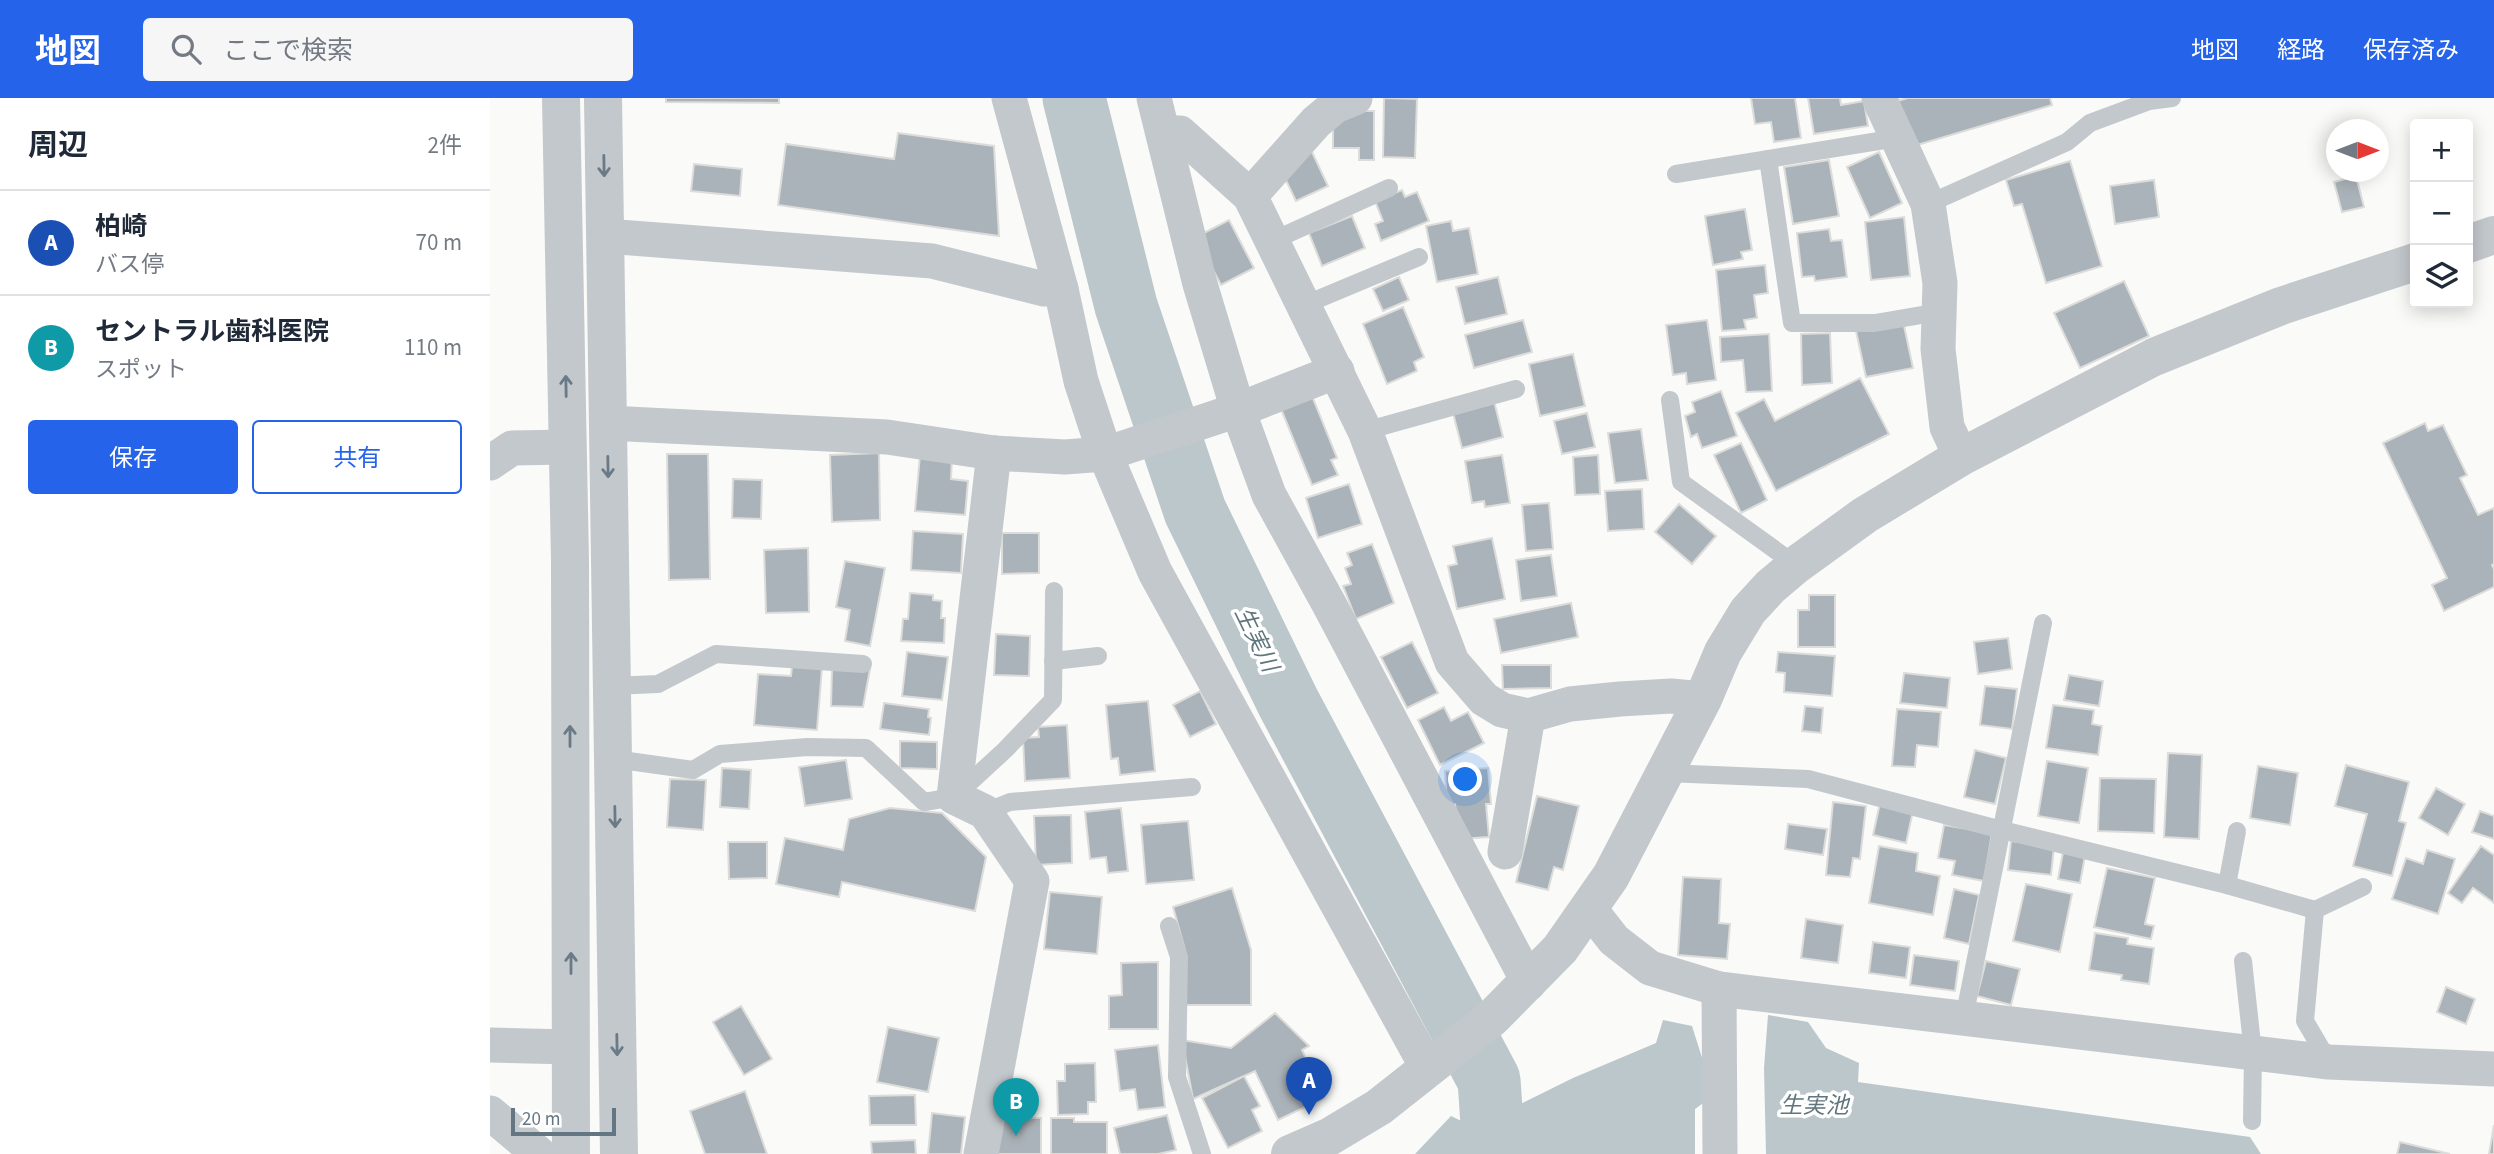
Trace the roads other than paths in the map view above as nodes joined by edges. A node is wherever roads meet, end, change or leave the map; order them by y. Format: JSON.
{"nodes":[{"id":1,"x":561,"y":98,"type":"edge"},
{"id":2,"x":603,"y":98,"type":"edge"},
{"id":3,"x":1009,"y":98,"type":"edge"},
{"id":4,"x":1154,"y":98,"type":"edge"},
{"id":5,"x":1355,"y":98,"type":"edge"},
{"id":6,"x":1879,"y":98,"type":"edge"},
{"id":7,"x":2172,"y":98,"type":"edge"},
{"id":8,"x":1163,"y":133,"type":"junction"},
{"id":9,"x":1897,"y":138,"type":"junction"},
{"id":10,"x":1768,"y":159,"type":"junction"},
{"id":11,"x":1676,"y":174,"type":"dead end"},
{"id":12,"x":1388,"y":188,"type":"dead end"},
{"id":13,"x":1250,"y":196,"type":"junction"},
{"id":14,"x":1928,"y":204,"type":"junction"},
{"id":15,"x":2494,"y":235,"type":"edge"},
{"id":16,"x":605,"y":236,"type":"junction"},
{"id":17,"x":1272,"y":241,"type":"junction"},
{"id":18,"x":2473,"y":242,"type":"edge"},
{"id":19,"x":1419,"y":257,"type":"dead end"},
{"id":20,"x":2410,"y":264,"type":"edge"},
{"id":21,"x":1061,"y":289,"type":"junction"},
{"id":22,"x":1304,"y":305,"type":"junction"},
{"id":23,"x":1939,"y":312,"type":"junction"},
{"id":24,"x":1337,"y":371,"type":"junction"},
{"id":25,"x":1516,"y":389,"type":"dead end"},
{"id":26,"x":1670,"y":400,"type":"dead end"},
{"id":27,"x":1238,"y":410,"type":"junction"},
{"id":28,"x":608,"y":423,"type":"junction"},
{"id":29,"x":1365,"y":431,"type":"junction"},
{"id":30,"x":567,"y":447,"type":"junction"},
{"id":31,"x":994,"y":453,"type":"junction"},
{"id":32,"x":1105,"y":454,"type":"junction"},
{"id":33,"x":1961,"y":457,"type":"junction"},
{"id":34,"x":490,"y":463,"type":"edge"},
{"id":35,"x":1796,"y":565,"type":"junction"},
{"id":36,"x":1054,"y":591,"type":"dead end"},
{"id":37,"x":2043,"y":623,"type":"dead end"},
{"id":38,"x":1098,"y":656,"type":"dead end"},
{"id":39,"x":1053,"y":661,"type":"junction"},
{"id":40,"x":863,"y":664,"type":"dead end"},
{"id":41,"x":612,"y":686,"type":"junction"},
{"id":42,"x":1703,"y":699,"type":"junction"},
{"id":43,"x":1528,"y":716,"type":"junction"},
{"id":44,"x":614,"y":759,"type":"junction"},
{"id":45,"x":1666,"y":773,"type":"junction"},
{"id":46,"x":1192,"y":787,"type":"dead end"},
{"id":47,"x":954,"y":797,"type":"junction"},
{"id":48,"x":985,"y":811,"type":"junction"},
{"id":49,"x":2002,"y":830,"type":"junction"},
{"id":50,"x":2237,"y":831,"type":"dead end"},
{"id":51,"x":1505,"y":852,"type":"dead end"},
{"id":52,"x":2227,"y":885,"type":"junction"},
{"id":53,"x":2363,"y":887,"type":"dead end"},
{"id":54,"x":1589,"y":908,"type":"junction"},
{"id":55,"x":2315,"y":910,"type":"junction"},
{"id":56,"x":1169,"y":926,"type":"dead end"},
{"id":57,"x":2243,"y":961,"type":"dead end"},
{"id":58,"x":1529,"y":983,"type":"junction"},
{"id":59,"x":1719,"y":989,"type":"junction"},
{"id":60,"x":1964,"y":1018,"type":"junction"},
{"id":61,"x":490,"y":1045,"type":"edge"},
{"id":62,"x":571,"y":1047,"type":"junction"},
{"id":63,"x":2253,"y":1053,"type":"junction"},
{"id":64,"x":2329,"y":1062,"type":"junction"},
{"id":65,"x":1428,"y":1069,"type":"junction"},
{"id":66,"x":2494,"y":1069,"type":"edge"},
{"id":67,"x":490,"y":1114,"type":"edge"},
{"id":68,"x":2252,"y":1121,"type":"dead end"},
{"id":69,"x":539,"y":1154,"type":"edge"},
{"id":70,"x":571,"y":1154,"type":"edge"},
{"id":71,"x":619,"y":1154,"type":"edge"},
{"id":72,"x":981,"y":1154,"type":"edge"},
{"id":73,"x":1202,"y":1154,"type":"edge"},
{"id":74,"x":1290,"y":1154,"type":"edge"},
{"id":75,"x":1720,"y":1154,"type":"edge"}],
"edges":[{"from":30,"to":1,"type":"street","one_way":true},
{"from":2,"to":16,"type":"street","one_way":true},
{"from":3,"to":21,"type":"street"},
{"from":4,"to":8,"type":"street"},
{"from":5,"to":13,"type":"street"},
{"from":6,"to":9,"type":"street"},
{"from":7,"to":14,"type":"lane"},
{"from":8,"to":13,"type":"street"},
{"from":8,"to":27,"type":"street"},
{"from":9,"to":10,"type":"lane"},
{"from":9,"to":14,"type":"street"},
{"from":10,"to":11,"type":"lane"},
{"from":10,"to":23,"type":"lane"},
{"from":12,"to":17,"type":"lane"},
{"from":13,"to":17,"type":"street"},
{"from":14,"to":23,"type":"street"},
{"from":15,"to":18,"type":"street"},
{"from":16,"to":21,"type":"street"},
{"from":16,"to":28,"type":"street"},
{"from":17,"to":22,"type":"street"},
{"from":19,"to":22,"type":"lane"},
{"from":20,"to":33,"type":"street"},
{"from":21,"to":32,"type":"street"},
{"from":22,"to":24,"type":"street"},
{"from":23,"to":33,"type":"street"},
{"from":24,"to":27,"type":"street"},
{"from":24,"to":29,"type":"street"},
{"from":25,"to":29,"type":"lane"},
{"from":26,"to":35,"type":"lane"},
{"from":27,"to":32,"type":"street"},
{"from":27,"to":58,"type":"street"},
{"from":28,"to":31,"type":"street"},
{"from":28,"to":41,"type":"street","one_way":true},
{"from":29,"to":43,"type":"street"},
{"from":30,"to":34,"type":"street"},
{"from":62,"to":30,"type":"street","one_way":true},
{"from":31,"to":32,"type":"street"},
{"from":31,"to":47,"type":"street"},
{"from":32,"to":65,"type":"street"},
{"from":33,"to":35,"type":"street"},
{"from":35,"to":42,"type":"street"},
{"from":36,"to":39,"type":"lane"},
{"from":37,"to":49,"type":"lane"},
{"from":38,"to":39,"type":"lane"},
{"from":39,"to":47,"type":"lane"},
{"from":40,"to":41,"type":"lane"},
{"from":41,"to":44,"type":"street"},
{"from":42,"to":43,"type":"street"},
{"from":42,"to":45,"type":"street"},
{"from":43,"to":51,"type":"street"},
{"from":44,"to":47,"type":"lane"},
{"from":44,"to":71,"type":"street","one_way":true},
{"from":45,"to":49,"type":"lane"},
{"from":45,"to":54,"type":"street"},
{"from":46,"to":48,"type":"lane"},
{"from":47,"to":48,"type":"street"},
{"from":48,"to":72,"type":"street"},
{"from":49,"to":52,"type":"lane"},
{"from":49,"to":60,"type":"lane"},
{"from":50,"to":52,"type":"lane"},
{"from":52,"to":55,"type":"lane"},
{"from":53,"to":55,"type":"lane"},
{"from":54,"to":58,"type":"street"},
{"from":54,"to":59,"type":"street"},
{"from":55,"to":64,"type":"lane"},
{"from":56,"to":73,"type":"lane"},
{"from":57,"to":63,"type":"lane"},
{"from":58,"to":65,"type":"street"},
{"from":59,"to":60,"type":"street"},
{"from":59,"to":75,"type":"street"},
{"from":60,"to":63,"type":"street"},
{"from":61,"to":62,"type":"street"},
{"from":62,"to":70,"type":"street"},
{"from":63,"to":64,"type":"street"},
{"from":63,"to":68,"type":"lane"},
{"from":64,"to":66,"type":"street"},
{"from":65,"to":74,"type":"street"},
{"from":67,"to":69,"type":"street"}]}
